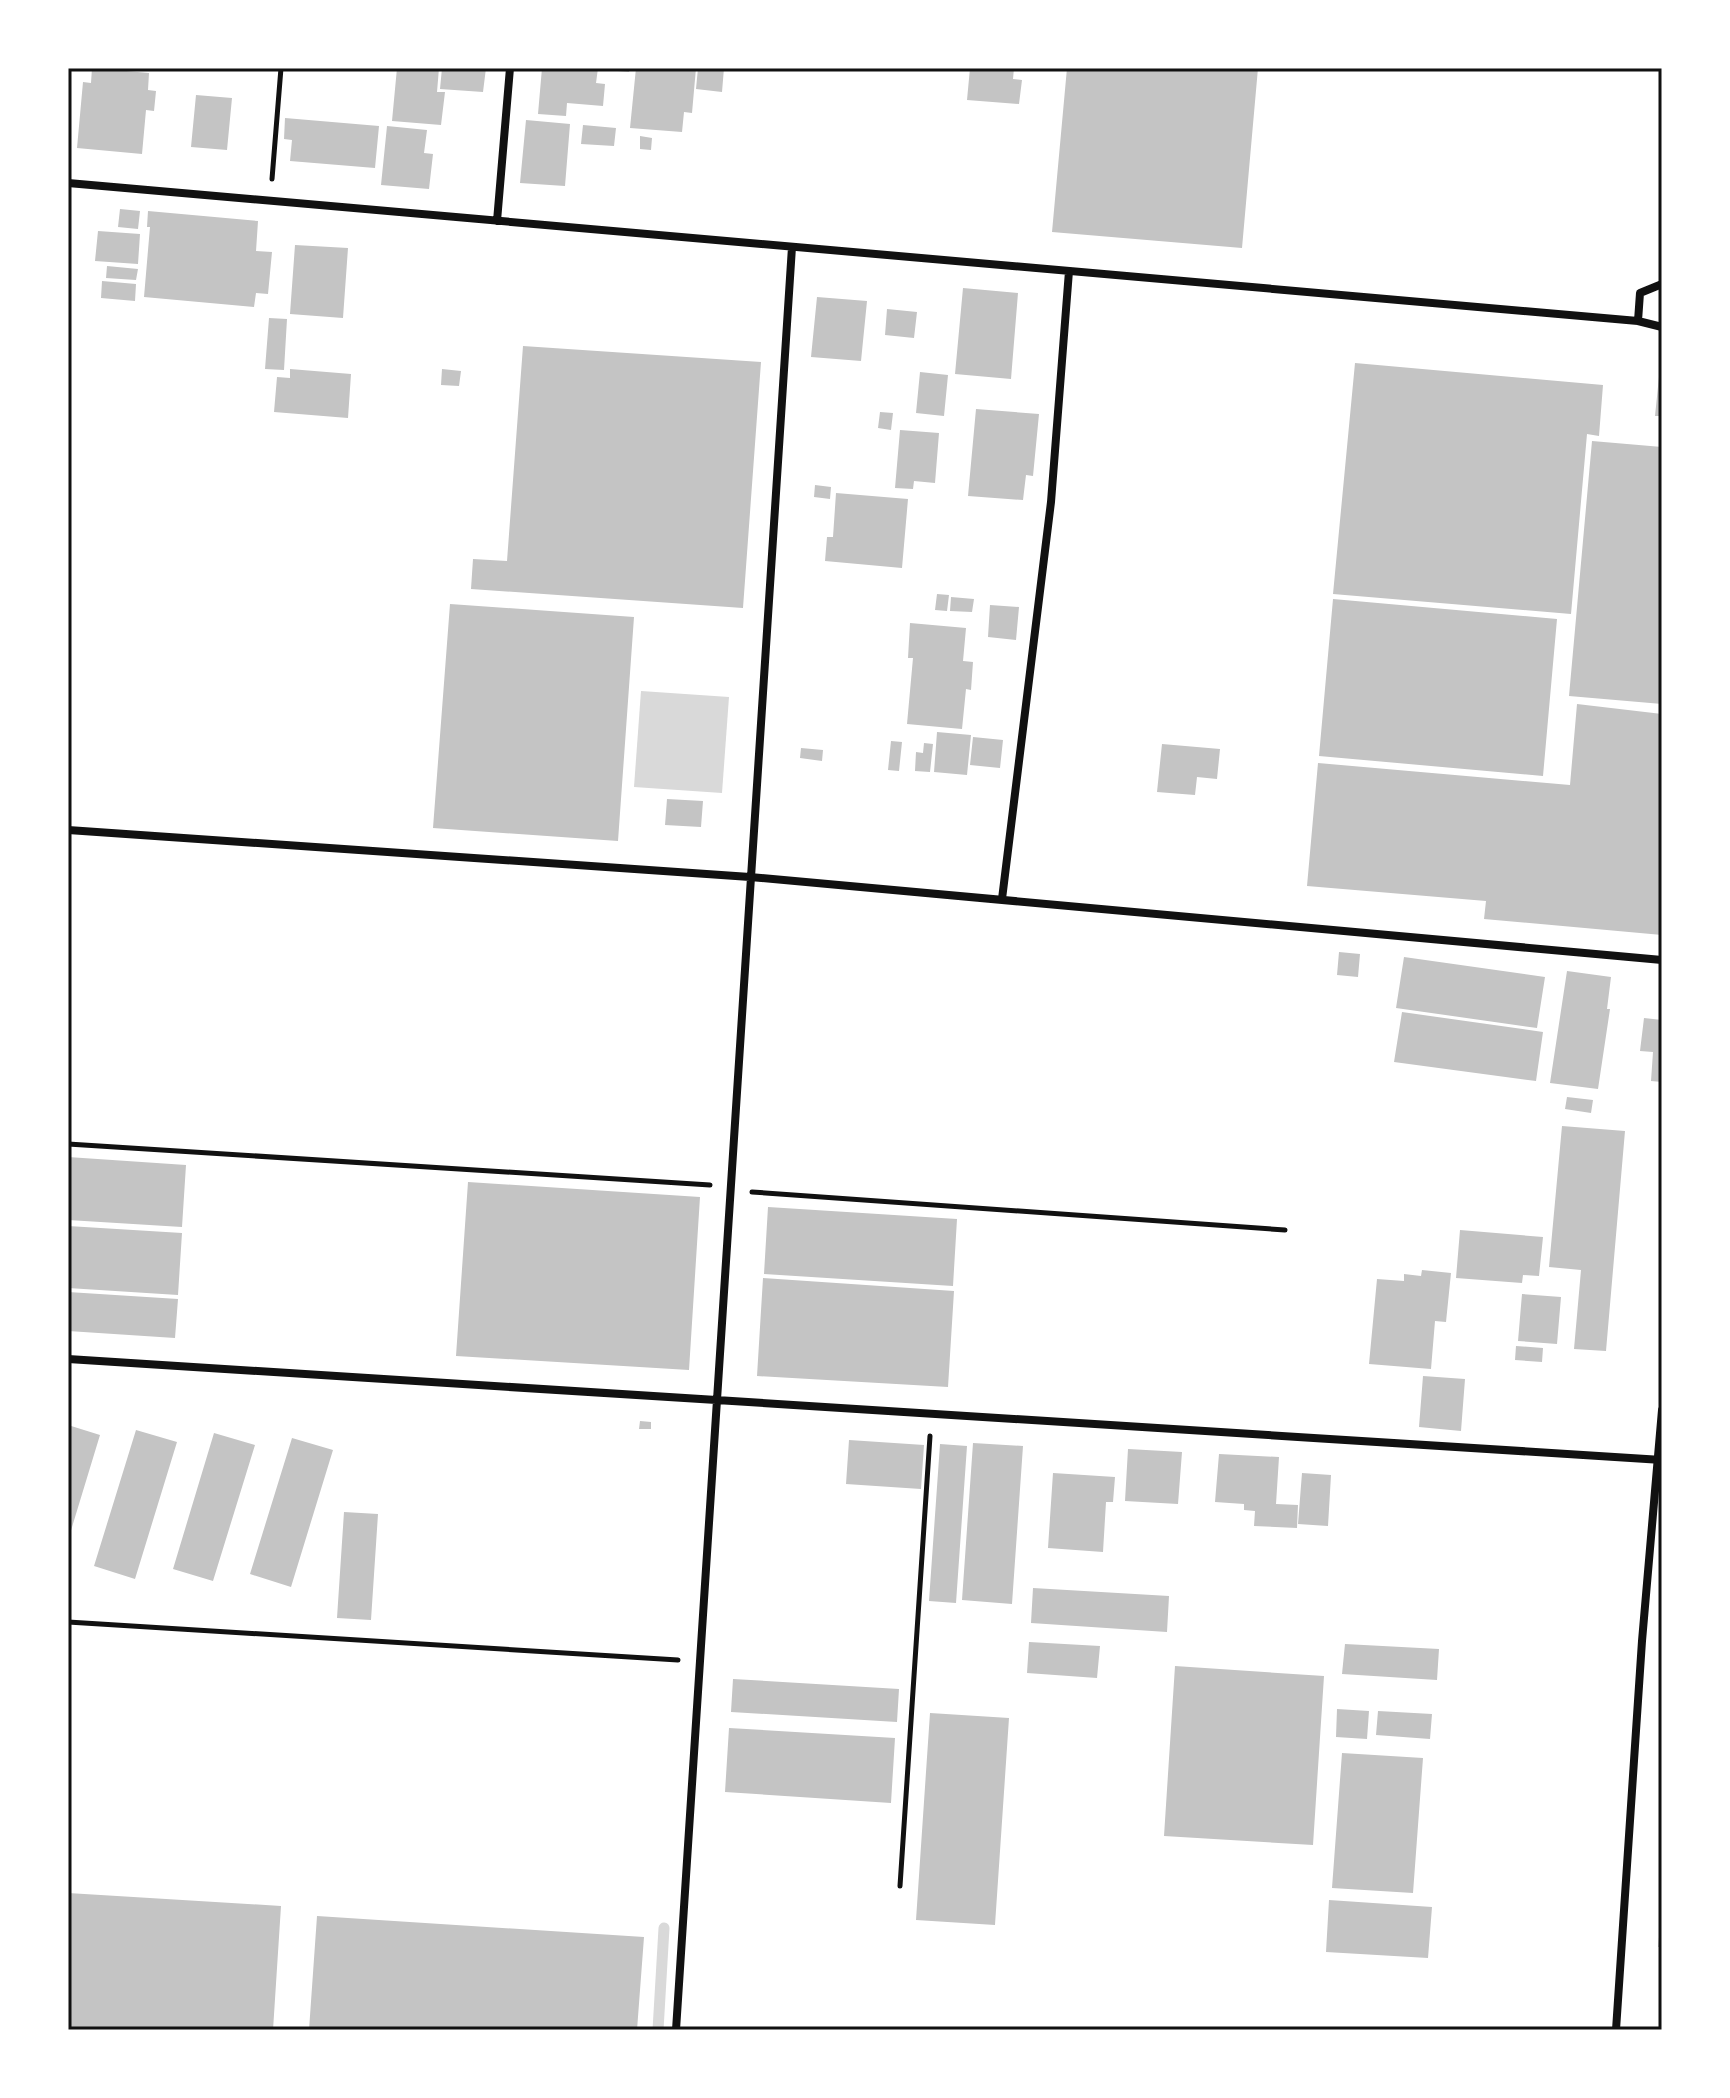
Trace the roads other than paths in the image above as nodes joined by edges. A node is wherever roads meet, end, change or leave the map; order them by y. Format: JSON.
{"nodes":[{"id":1,"x":510,"y":68,"type":"edge"},
{"id":2,"x":68,"y":183,"type":"edge"},
{"id":3,"x":497,"y":221,"type":"junction"},
{"id":4,"x":792,"y":247,"type":"junction"},
{"id":5,"x":1069,"y":271,"type":"junction"},
{"id":6,"x":1662,"y":284,"type":"edge"},
{"id":7,"x":1638,"y":321,"type":"junction"},
{"id":8,"x":1662,"y":327,"type":"edge"},
{"id":9,"x":68,"y":830,"type":"edge"},
{"id":10,"x":750,"y":877,"type":"junction"},
{"id":11,"x":1002,"y":899,"type":"junction"},
{"id":12,"x":1662,"y":960,"type":"edge"},
{"id":13,"x":68,"y":1359,"type":"edge"},
{"id":14,"x":717,"y":1400,"type":"junction"},
{"id":15,"x":1662,"y":1410,"type":"edge"},
{"id":16,"x":1660,"y":1460,"type":"edge"},
{"id":17,"x":676,"y":2030,"type":"edge"},
{"id":18,"x":1616,"y":2030,"type":"edge"}],
"edges":[{"from":1,"to":3,"type":"street"},
{"from":2,"to":3,"type":"street"},
{"from":3,"to":4,"type":"street"},
{"from":4,"to":5,"type":"street"},
{"from":4,"to":10,"type":"street"},
{"from":5,"to":7,"type":"street"},
{"from":5,"to":11,"type":"street"},
{"from":6,"to":7,"type":"street"},
{"from":7,"to":8,"type":"street"},
{"from":9,"to":10,"type":"street"},
{"from":10,"to":11,"type":"street"},
{"from":10,"to":14,"type":"street"},
{"from":11,"to":12,"type":"street"},
{"from":13,"to":14,"type":"street"},
{"from":14,"to":16,"type":"street"},
{"from":14,"to":17,"type":"street"},
{"from":15,"to":16,"type":"street"},
{"from":16,"to":18,"type":"street"}]}
